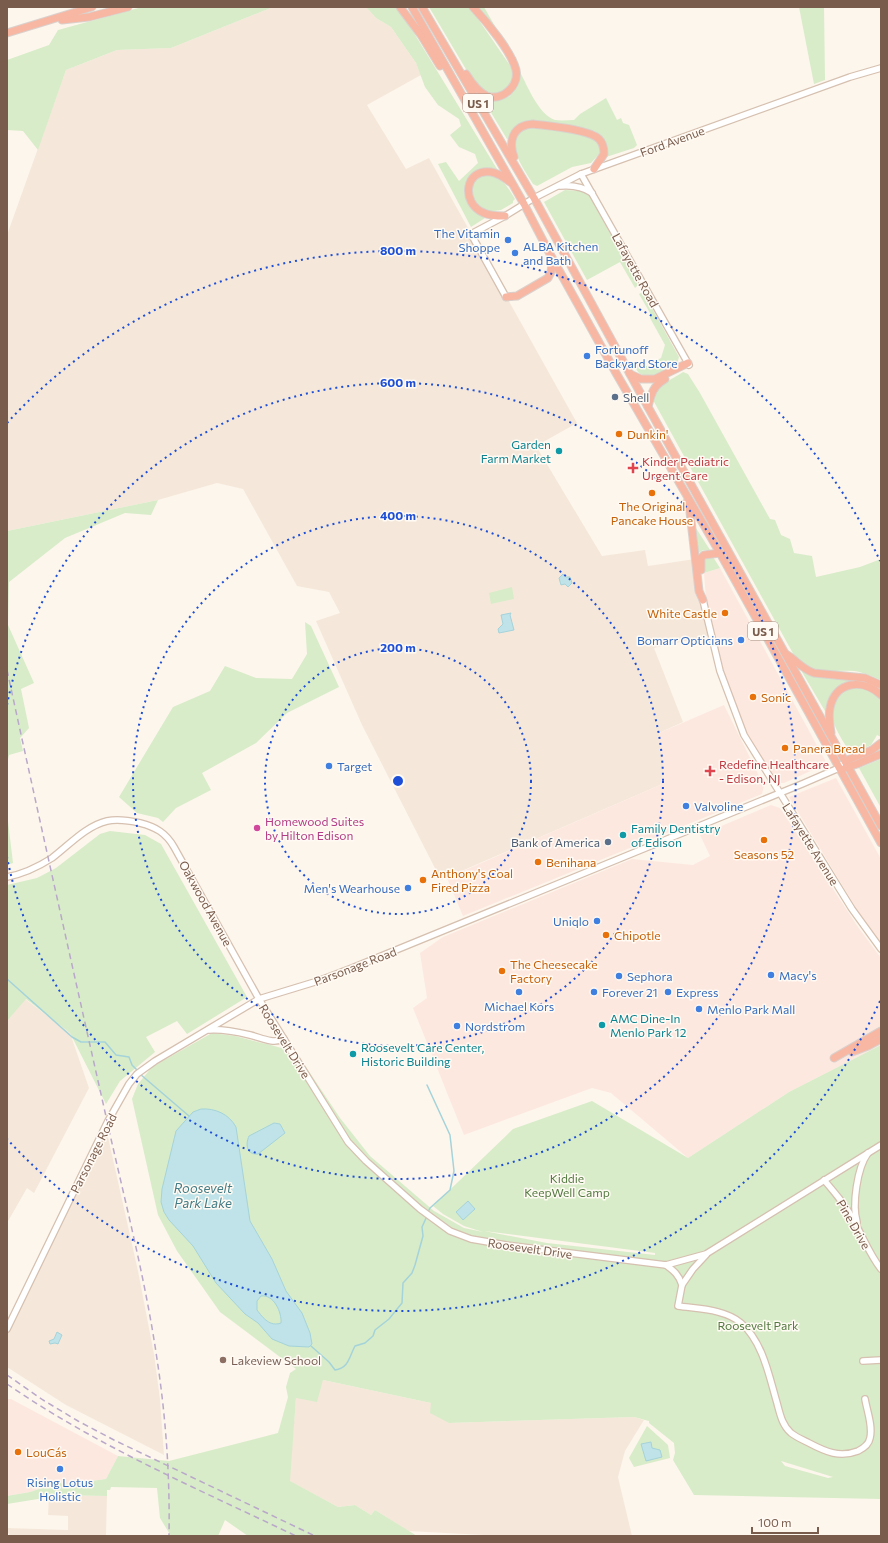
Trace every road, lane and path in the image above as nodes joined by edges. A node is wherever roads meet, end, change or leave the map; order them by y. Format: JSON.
{"nodes":[{"id":1,"x":92,"y":7,"type":"edge"},
{"id":2,"x":128,"y":7,"type":"edge"},
{"id":3,"x":400,"y":7,"type":"edge"},
{"id":4,"x":412,"y":7,"type":"edge"},
{"id":5,"x":422,"y":7,"type":"edge"},
{"id":6,"x":474,"y":7,"type":"edge"},
{"id":7,"x":46,"y":21,"type":"junction"},
{"id":8,"x":433,"y":27,"type":"junction"},
{"id":9,"x":7,"y":33,"type":"edge"},
{"id":10,"x":881,"y":68,"type":"edge"},
{"id":11,"x":480,"y":129,"type":"junction"},
{"id":12,"x":594,"y":169,"type":"junction"},
{"id":13,"x":519,"y":172,"type":"junction"},
{"id":14,"x":581,"y":174,"type":"junction"},
{"id":15,"x":512,"y":183,"type":"junction"},
{"id":16,"x":558,"y":186,"type":"junction"},
{"id":17,"x":594,"y":195,"type":"junction"},
{"id":18,"x":534,"y":198,"type":"junction"},
{"id":19,"x":524,"y":204,"type":"junction"},
{"id":20,"x":505,"y":216,"type":"junction"},
{"id":21,"x":550,"y":254,"type":"junction"},
{"id":22,"x":506,"y":297,"type":"joint"},
{"id":23,"x":689,"y":364,"type":"junction"},
{"id":24,"x":630,"y":374,"type":"junction"},
{"id":25,"x":648,"y":407,"type":"junction"},
{"id":26,"x":686,"y":494,"type":"junction"},
{"id":27,"x":720,"y":553,"type":"junction"},
{"id":28,"x":703,"y":600,"type":"junction"},
{"id":29,"x":785,"y":653,"type":"junction"},
{"id":30,"x":881,"y":685,"type":"edge"},
{"id":31,"x":881,"y":695,"type":"edge"},
{"id":32,"x":832,"y":738,"type":"junction"},
{"id":33,"x":881,"y":743,"type":"edge"},
{"id":34,"x":881,"y":754,"type":"edge"},
{"id":35,"x":847,"y":764,"type":"junction"},
{"id":36,"x":839,"y":768,"type":"junction"},
{"id":37,"x":780,"y":793,"type":"junction"},
{"id":38,"x":881,"y":826,"type":"edge"},
{"id":39,"x":881,"y":843,"type":"edge"},
{"id":40,"x":7,"y":877,"type":"edge"},
{"id":41,"x":881,"y":949,"type":"edge"},
{"id":42,"x":259,"y":999,"type":"junction"},
{"id":43,"x":207,"y":1030,"type":"junction"},
{"id":44,"x":881,"y":1031,"type":"edge"},
{"id":45,"x":284,"y":1039,"type":"junction"},
{"id":46,"x":881,"y":1039,"type":"edge"},
{"id":47,"x":881,"y":1144,"type":"edge"},
{"id":48,"x":870,"y":1152,"type":"junction"},
{"id":49,"x":824,"y":1180,"type":"junction"},
{"id":50,"x":859,"y":1230,"type":"junction"},
{"id":51,"x":706,"y":1254,"type":"junction"},
{"id":52,"x":666,"y":1265,"type":"junction"},
{"id":53,"x":881,"y":1269,"type":"edge"},
{"id":54,"x":682,"y":1285,"type":"junction"},
{"id":55,"x":7,"y":1329,"type":"edge"},
{"id":56,"x":881,"y":1360,"type":"edge"},
{"id":57,"x":863,"y":1361,"type":"dead end"},
{"id":58,"x":865,"y":1399,"type":"dead end"}],
"edges":[{"from":1,"to":7,"type":"highway"},
{"from":2,"to":7,"type":"highway"},
{"from":3,"to":11,"type":"highway"},
{"from":4,"to":11,"type":"highway","number":"US 1"},
{"from":5,"to":8,"type":"highway","number":"US 1"},
{"from":6,"to":8,"type":"highway"},
{"from":7,"to":9,"type":"highway"},
{"from":8,"to":13,"type":"highway","number":"US 1"},
{"from":10,"to":12,"type":"street","name":"Ford Avenue"},
{"from":11,"to":15,"type":"highway","number":"US 1"},
{"from":12,"to":13,"type":"highway"},
{"from":12,"to":14,"type":"street","name":"Ford Avenue"},
{"from":13,"to":18,"type":"highway","number":"US 1"},
{"from":14,"to":16,"type":"street","name":"Ford Avenue"},
{"from":14,"to":17,"type":"street","name":"Lafayette Road"},
{"from":15,"to":19,"type":"highway","number":"US 1"},
{"from":15,"to":20,"type":"highway"},
{"from":16,"to":17,"type":"street"},
{"from":16,"to":18,"type":"street","name":"Ford Avenue"},
{"from":17,"to":23,"type":"street","name":"Lafayette Road"},
{"from":18,"to":19,"type":"street","name":"Ford Avenue"},
{"from":18,"to":24,"type":"highway","number":"US 1"},
{"from":19,"to":20,"type":"street","name":"Ford Avenue"},
{"from":19,"to":21,"type":"highway","number":"US 1"},
{"from":20,"to":22,"type":"street","name":"Ford Avenue"},
{"from":21,"to":22,"type":"highway"},
{"from":21,"to":26,"type":"highway","number":"US 1"},
{"from":23,"to":24,"type":"highway"},
{"from":23,"to":25,"type":"highway"},
{"from":24,"to":25,"type":"highway","number":"US 1"},
{"from":25,"to":29,"type":"highway","number":"US 1"},
{"from":26,"to":27,"type":"highway","number":"US 1"},
{"from":26,"to":28,"type":"highway"},
{"from":27,"to":28,"type":"highway"},
{"from":27,"to":36,"type":"highway","number":"US 1"},
{"from":28,"to":37,"type":"street","name":"Lafayette Avenue"},
{"from":29,"to":30,"type":"highway"},
{"from":29,"to":32,"type":"highway","number":"US 1"},
{"from":31,"to":32,"type":"highway"},
{"from":32,"to":35,"type":"highway","number":"US 1"},
{"from":33,"to":35,"type":"highway"},
{"from":34,"to":35,"type":"highway"},
{"from":35,"to":36,"type":"highway"},
{"from":35,"to":38,"type":"highway","number":"US 1"},
{"from":36,"to":37,"type":"street","name":"Parsonage Road"},
{"from":36,"to":39,"type":"highway","number":"US 1"},
{"from":37,"to":41,"type":"street","name":"Lafayette Avenue"},
{"from":37,"to":42,"type":"street","name":"Parsonage Road"},
{"from":40,"to":42,"type":"street","name":"Oakwood Avenue"},
{"from":42,"to":43,"type":"street","name":"Parsonage Road"},
{"from":42,"to":45,"type":"street","name":"Roosevelt Drive"},
{"from":43,"to":45,"type":"street"},
{"from":43,"to":55,"type":"street","name":"Parsonage Road"},
{"from":44,"to":46,"type":"highway"},
{"from":45,"to":52,"type":"street","name":"Roosevelt Drive"},
{"from":47,"to":48,"type":"street","name":"Roosevelt Drive"},
{"from":48,"to":49,"type":"street","name":"Roosevelt Drive"},
{"from":48,"to":50,"type":"street"},
{"from":49,"to":50,"type":"street","name":"Pine Drive"},
{"from":49,"to":51,"type":"street","name":"Roosevelt Drive"},
{"from":50,"to":53,"type":"street","name":"Pine Drive"},
{"from":51,"to":52,"type":"street","name":"Roosevelt Drive"},
{"from":51,"to":54,"type":"street"},
{"from":52,"to":54,"type":"street"},
{"from":54,"to":58,"type":"street"},
{"from":56,"to":57,"type":"street"}]}
